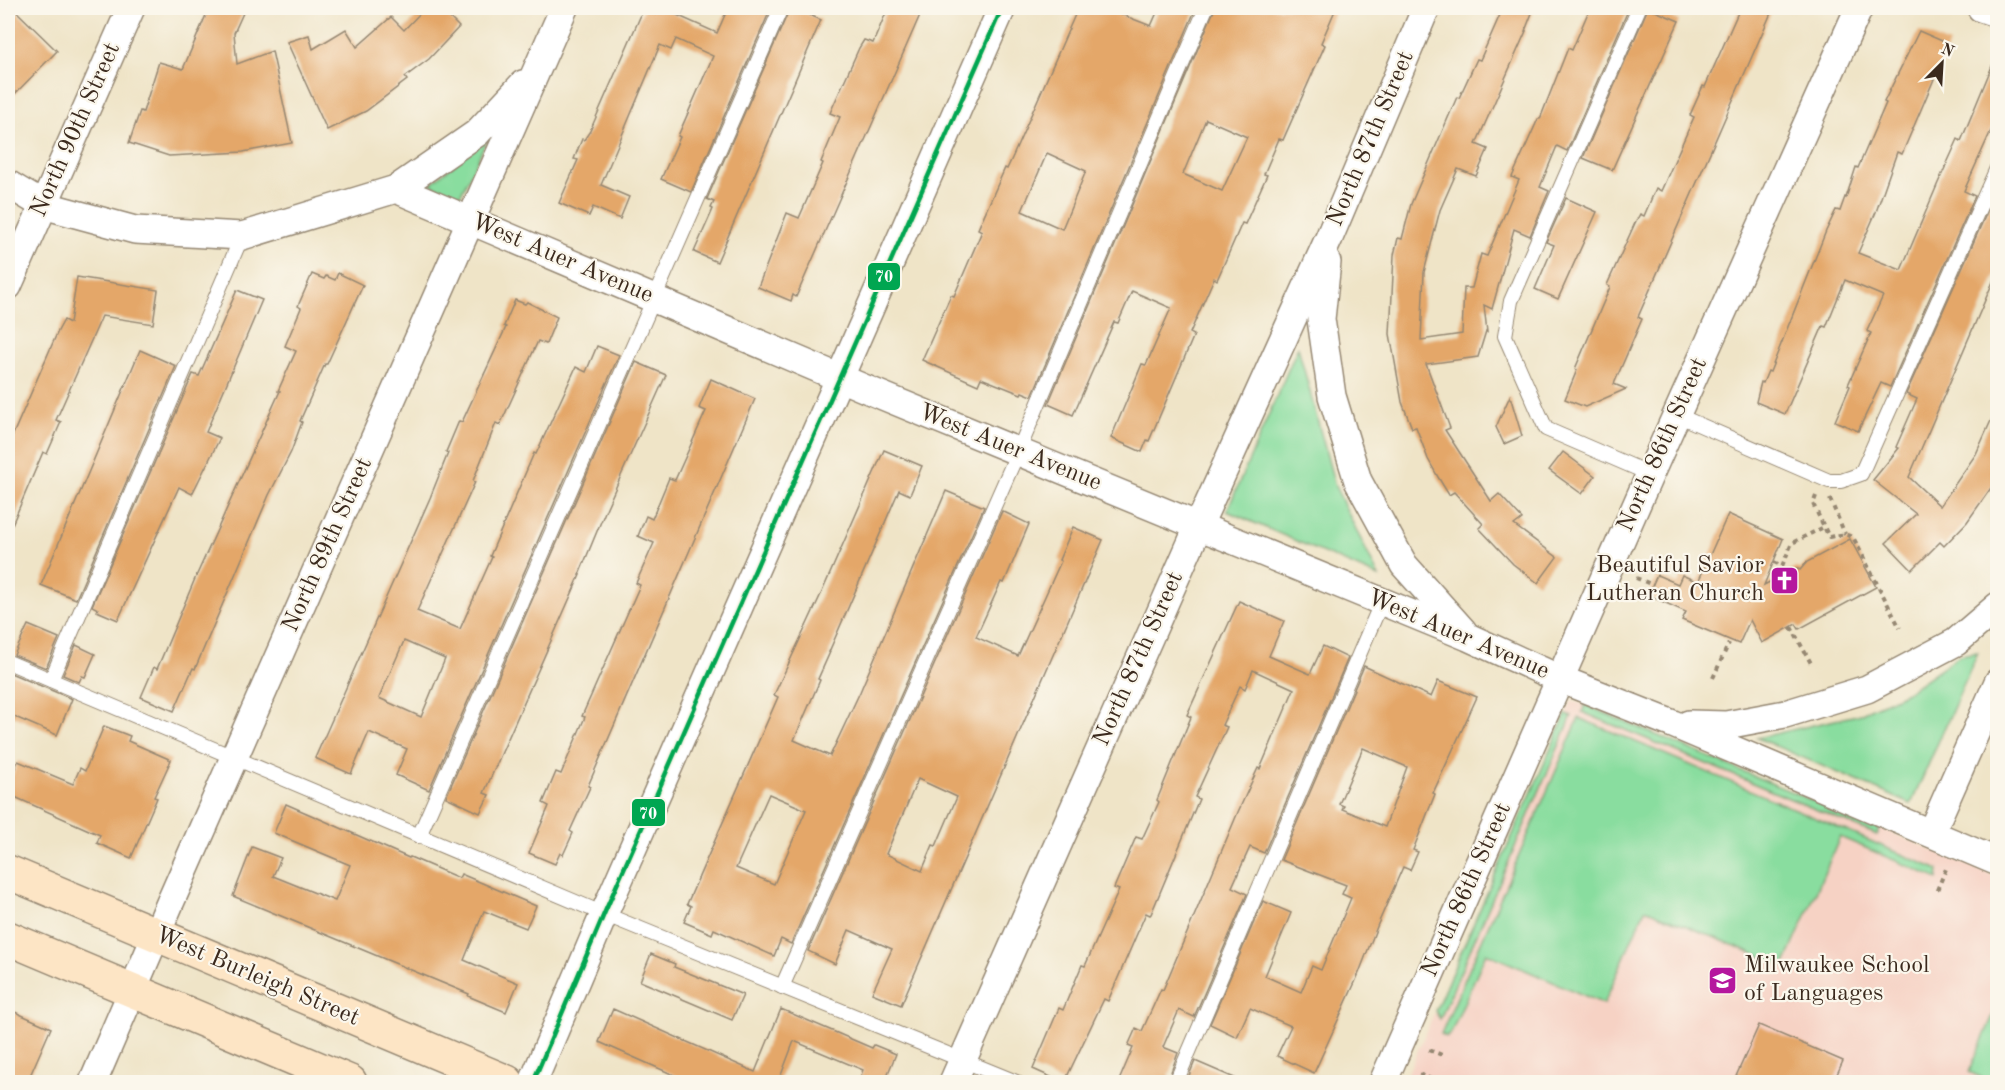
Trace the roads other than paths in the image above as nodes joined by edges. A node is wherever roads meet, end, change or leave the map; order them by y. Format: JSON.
{"nodes":[{"id":1,"x":131,"y":8,"type":"edge"},
{"id":2,"x":564,"y":8,"type":"edge"},
{"id":3,"x":781,"y":8,"type":"edge"},
{"id":4,"x":1002,"y":8,"type":"edge"},
{"id":5,"x":1206,"y":8,"type":"edge"},
{"id":6,"x":1426,"y":8,"type":"edge"},
{"id":7,"x":1639,"y":8,"type":"edge"},
{"id":8,"x":1859,"y":8,"type":"edge"},
{"id":9,"x":1981,"y":8,"type":"edge"},
{"id":10,"x":1998,"y":14,"type":"edge"},
{"id":11,"x":536,"y":70,"type":"junction"},
{"id":12,"x":1998,"y":166,"type":"edge"},
{"id":13,"x":8,"y":184,"type":"edge"},
{"id":14,"x":396,"y":189,"type":"junction"},
{"id":15,"x":43,"y":205,"type":"junction"},
{"id":16,"x":471,"y":220,"type":"junction"},
{"id":17,"x":242,"y":236,"type":"junction"},
{"id":18,"x":1329,"y":238,"type":"junction"},
{"id":19,"x":8,"y":286,"type":"edge"},
{"id":20,"x":655,"y":298,"type":"junction"},
{"id":21,"x":840,"y":378,"type":"junction"},
{"id":22,"x":1677,"y":415,"type":"junction"},
{"id":23,"x":1018,"y":452,"type":"junction"},
{"id":24,"x":1650,"y":474,"type":"junction"},
{"id":25,"x":1199,"y":525,"type":"junction"},
{"id":26,"x":1382,"y":601,"type":"junction"},
{"id":27,"x":1998,"y":606,"type":"edge"},
{"id":28,"x":1468,"y":636,"type":"junction"},
{"id":29,"x":8,"y":662,"type":"edge"},
{"id":30,"x":1560,"y":679,"type":"junction"},
{"id":31,"x":51,"y":680,"type":"junction"},
{"id":32,"x":1998,"y":682,"type":"edge"},
{"id":33,"x":1673,"y":724,"type":"junction"},
{"id":34,"x":234,"y":758,"type":"junction"},
{"id":35,"x":1931,"y":833,"type":"junction"},
{"id":36,"x":419,"y":836,"type":"junction"},
{"id":37,"x":1998,"y":862,"type":"edge"},
{"id":38,"x":8,"y":872,"type":"edge"},
{"id":39,"x":603,"y":914,"type":"junction"},
{"id":40,"x":156,"y":935,"type":"junction"},
{"id":41,"x":8,"y":938,"type":"edge"},
{"id":42,"x":782,"y":987,"type":"junction"},
{"id":43,"x":134,"y":990,"type":"junction"},
{"id":44,"x":957,"y":1071,"type":"edge"},
{"id":45,"x":93,"y":1083,"type":"edge"},
{"id":46,"x":350,"y":1083,"type":"edge"},
{"id":47,"x":507,"y":1083,"type":"edge"},
{"id":48,"x":533,"y":1083,"type":"edge"},
{"id":49,"x":1016,"y":1083,"type":"edge"},
{"id":50,"x":1176,"y":1083,"type":"edge"},
{"id":51,"x":1383,"y":1083,"type":"edge"}],
"edges":[{"from":1,"to":15,"type":"street","name":"North 90th Street"},
{"from":2,"to":11,"type":"street","name":"North 89th Street"},
{"from":3,"to":20,"type":"lane"},
{"from":4,"to":21,"type":"street"},
{"from":5,"to":23,"type":"lane"},
{"from":6,"to":18,"type":"street","name":"North 87th Street"},
{"from":7,"to":24,"type":"lane"},
{"from":8,"to":22,"type":"street","name":"North 86th Street"},
{"from":9,"to":10,"type":"street"},
{"from":11,"to":14,"type":"street"},
{"from":11,"to":16,"type":"street","name":"North 89th Street"},
{"from":12,"to":22,"type":"lane"},
{"from":13,"to":15,"type":"street"},
{"from":14,"to":16,"type":"street","name":"West Auer Avenue"},
{"from":14,"to":17,"type":"street"},
{"from":15,"to":17,"type":"street"},
{"from":15,"to":19,"type":"street","name":"North 90th Street"},
{"from":16,"to":20,"type":"street","name":"West Auer Avenue"},
{"from":16,"to":34,"type":"street","name":"North 89th Street"},
{"from":17,"to":31,"type":"lane"},
{"from":18,"to":25,"type":"street","name":"North 87th Street"},
{"from":18,"to":28,"type":"street","name":"North 87th Street"},
{"from":20,"to":21,"type":"street","name":"West Auer Avenue"},
{"from":20,"to":36,"type":"lane"},
{"from":21,"to":23,"type":"street","name":"West Auer Avenue"},
{"from":21,"to":39,"type":"street"},
{"from":22,"to":24,"type":"street","name":"North 86th Street"},
{"from":23,"to":25,"type":"street","name":"West Auer Avenue"},
{"from":23,"to":42,"type":"lane"},
{"from":24,"to":30,"type":"street","name":"North 86th Street"},
{"from":25,"to":26,"type":"street","name":"West Auer Avenue"},
{"from":25,"to":44,"type":"street","name":"North 87th Street"},
{"from":26,"to":28,"type":"street","name":"West Auer Avenue"},
{"from":26,"to":50,"type":"lane"},
{"from":27,"to":33,"type":"street"},
{"from":28,"to":30,"type":"street","name":"West Auer Avenue"},
{"from":29,"to":31,"type":"lane"},
{"from":30,"to":33,"type":"street","name":"West Auer Avenue"},
{"from":30,"to":51,"type":"street","name":"North 86th Street"},
{"from":31,"to":34,"type":"lane"},
{"from":32,"to":35,"type":"street"},
{"from":33,"to":35,"type":"street","name":"West Auer Avenue"},
{"from":34,"to":36,"type":"lane"},
{"from":34,"to":40,"type":"street","name":"North 89th Street"},
{"from":35,"to":37,"type":"street","name":"West Auer Avenue"},
{"from":36,"to":39,"type":"lane"},
{"from":38,"to":40,"type":"main road","name":"West Burleigh Street"},
{"from":39,"to":42,"type":"lane"},
{"from":39,"to":48,"type":"street"},
{"from":40,"to":43,"type":"street","name":"North 89th Street"},
{"from":40,"to":47,"type":"main road","name":"West Burleigh Street"},
{"from":41,"to":43,"type":"main road"},
{"from":42,"to":44,"type":"lane"},
{"from":43,"to":45,"type":"street","name":"North 89th Street"},
{"from":43,"to":46,"type":"main road"},
{"from":44,"to":49,"type":"lane"}]}
